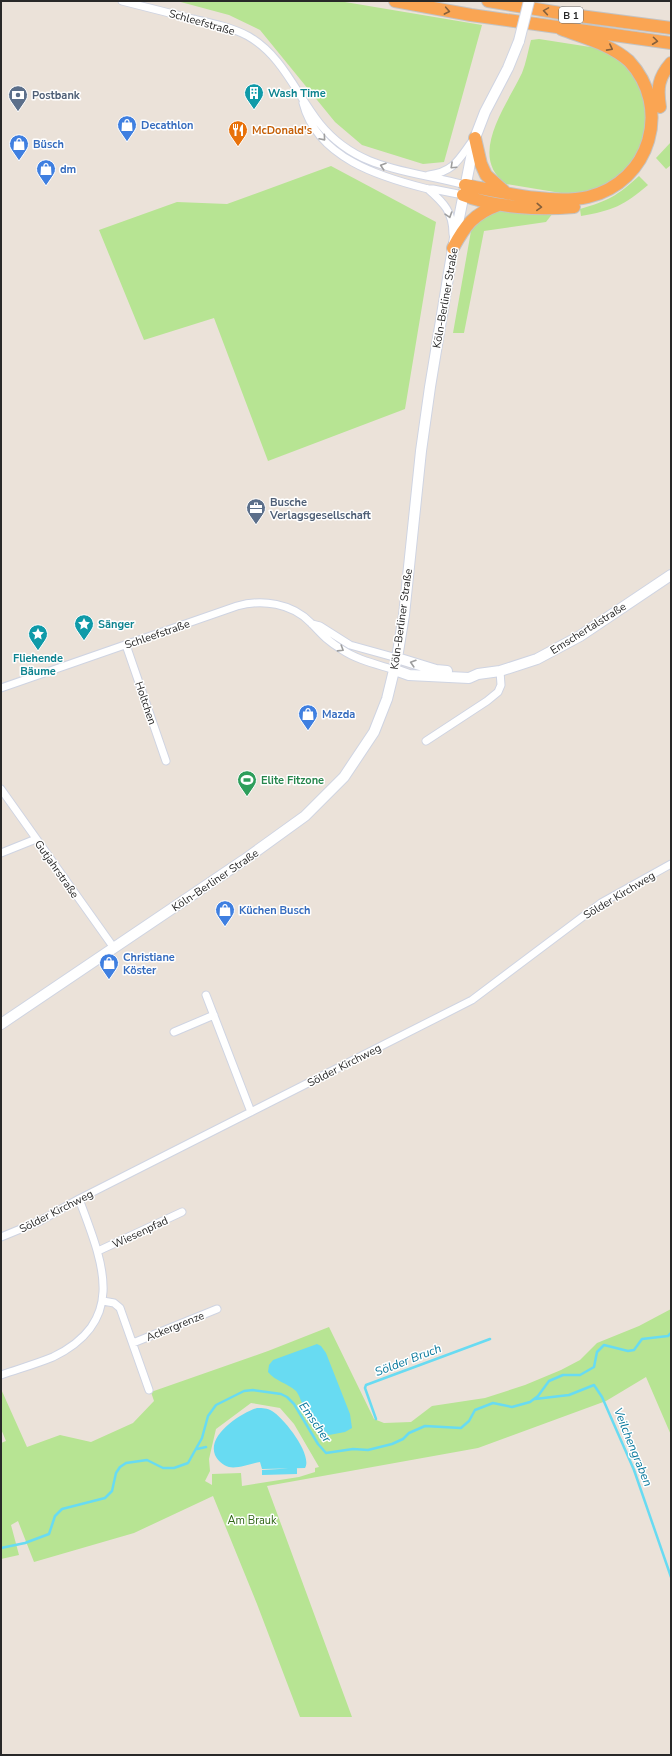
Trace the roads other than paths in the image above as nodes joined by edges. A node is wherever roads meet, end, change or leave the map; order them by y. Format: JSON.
{"nodes":[{"id":1,"x":122,"y":1,"type":"edge"},
{"id":2,"x":395,"y":1,"type":"edge"},
{"id":3,"x":488,"y":1,"type":"edge"},
{"id":4,"x":529,"y":1,"type":"edge"},
{"id":5,"x":671,"y":28,"type":"edge"},
{"id":6,"x":561,"y":29,"type":"junction"},
{"id":7,"x":671,"y":43,"type":"edge"},
{"id":8,"x":671,"y":63,"type":"edge"},
{"id":9,"x":301,"y":98,"type":"junction"},
{"id":10,"x":475,"y":138,"type":"junction"},
{"id":11,"x":421,"y":176,"type":"junction"},
{"id":12,"x":428,"y":189,"type":"junction"},
{"id":13,"x":464,"y":190,"type":"junction"},
{"id":14,"x":505,"y":192,"type":"junction"},
{"id":15,"x":500,"y":205,"type":"junction"},
{"id":16,"x":453,"y":248,"type":"junction"},
{"id":17,"x":671,"y":575,"type":"edge"},
{"id":18,"x":312,"y":624,"type":"junction"},
{"id":19,"x":126,"y":645,"type":"junction"},
{"id":20,"x":397,"y":658,"type":"junction"},
{"id":21,"x":395,"y":670,"type":"junction"},
{"id":22,"x":500,"y":670,"type":"junction"},
{"id":23,"x":478,"y":674,"type":"junction"},
{"id":24,"x":1,"y":688,"type":"edge"},
{"id":25,"x":426,"y":741,"type":"dead end"},
{"id":26,"x":166,"y":761,"type":"dead end"},
{"id":27,"x":1,"y":789,"type":"edge"},
{"id":28,"x":36,"y":839,"type":"junction"},
{"id":29,"x":1,"y":853,"type":"edge"},
{"id":30,"x":671,"y":864,"type":"edge"},
{"id":31,"x":114,"y":948,"type":"junction"},
{"id":32,"x":206,"y":995,"type":"dead end"},
{"id":33,"x":214,"y":1015,"type":"junction"},
{"id":34,"x":1,"y":1024,"type":"edge"},
{"id":35,"x":174,"y":1032,"type":"dead end"},
{"id":36,"x":251,"y":1112,"type":"junction"},
{"id":37,"x":79,"y":1199,"type":"junction"},
{"id":38,"x":182,"y":1212,"type":"dead end"},
{"id":39,"x":1,"y":1237,"type":"edge"},
{"id":40,"x":98,"y":1251,"type":"junction"},
{"id":41,"x":103,"y":1301,"type":"junction"},
{"id":42,"x":217,"y":1309,"type":"dead end"},
{"id":43,"x":133,"y":1343,"type":"junction"},
{"id":44,"x":1,"y":1375,"type":"edge"},
{"id":45,"x":149,"y":1390,"type":"dead end"}],
"edges":[{"from":1,"to":9,"type":"street","name":"Schleefstraße"},
{"from":2,"to":6,"type":"highway","number":"B 1","one_way":true},
{"from":5,"to":3,"type":"highway","number":"B 1","one_way":true},
{"from":4,"to":10,"type":"main road","name":"Köln-Berliner Straße","bridge":true},
{"from":6,"to":7,"type":"highway","number":"B 1","one_way":true},
{"from":6,"to":14,"type":"highway","one_way":true},
{"from":15,"to":8,"type":"highway","one_way":true},
{"from":11,"to":9,"type":"street","name":"Schleefstraße","one_way":true},
{"from":9,"to":12,"type":"street","name":"Schleefstraße","one_way":true},
{"from":10,"to":11,"type":"street","one_way":true},
{"from":10,"to":13,"type":"main road","name":"Köln-Berliner Straße"},
{"from":10,"to":14,"type":"highway"},
{"from":11,"to":13,"type":"street","name":"Schleefstraße"},
{"from":12,"to":13,"type":"street","name":"Schleefstraße"},
{"from":12,"to":16,"type":"street","name":"Schleefstraße","one_way":true},
{"from":13,"to":14,"type":"highway"},
{"from":13,"to":15,"type":"highway"},
{"from":13,"to":16,"type":"main road","name":"Köln-Berliner Straße"},
{"from":15,"to":16,"type":"highway"},
{"from":16,"to":20,"type":"main road","name":"Köln-Berliner Straße"},
{"from":17,"to":22,"type":"main road","name":"Emschertalstraße"},
{"from":18,"to":19,"type":"street","name":"Schleefstraße"},
{"from":18,"to":20,"type":"street","name":"Schleefstraße"},
{"from":18,"to":21,"type":"street","name":"Schleefstraße","one_way":true},
{"from":19,"to":24,"type":"street","name":"Schleefstraße"},
{"from":19,"to":26,"type":"street","name":"Holtchen"},
{"from":20,"to":21,"type":"main road","name":"Köln-Berliner Straße"},
{"from":23,"to":20,"type":"main road","one_way":true},
{"from":21,"to":23,"type":"main road","name":"Emschertalstraße"},
{"from":21,"to":31,"type":"main road","name":"Köln-Berliner Straße"},
{"from":22,"to":23,"type":"main road","name":"Emschertalstraße"},
{"from":22,"to":25,"type":"street"},
{"from":27,"to":28,"type":"street","name":"Gutjahrstraße"},
{"from":28,"to":29,"type":"street"},
{"from":28,"to":31,"type":"street","name":"Gutjahrstraße"},
{"from":30,"to":36,"type":"street","name":"Sölder Kirchweg"},
{"from":31,"to":34,"type":"main road","name":"Köln-Berliner Straße"},
{"from":32,"to":33,"type":"street"},
{"from":33,"to":35,"type":"street"},
{"from":33,"to":36,"type":"street"},
{"from":36,"to":37,"type":"street","name":"Sölder Kirchweg"},
{"from":37,"to":39,"type":"street","name":"Sölder Kirchweg"},
{"from":37,"to":40,"type":"street"},
{"from":38,"to":40,"type":"street","name":"Wiesenpfad"},
{"from":40,"to":41,"type":"street"},
{"from":41,"to":43,"type":"street"},
{"from":41,"to":44,"type":"street"},
{"from":42,"to":43,"type":"street","name":"Ackergrenze"},
{"from":43,"to":45,"type":"street"}]}
